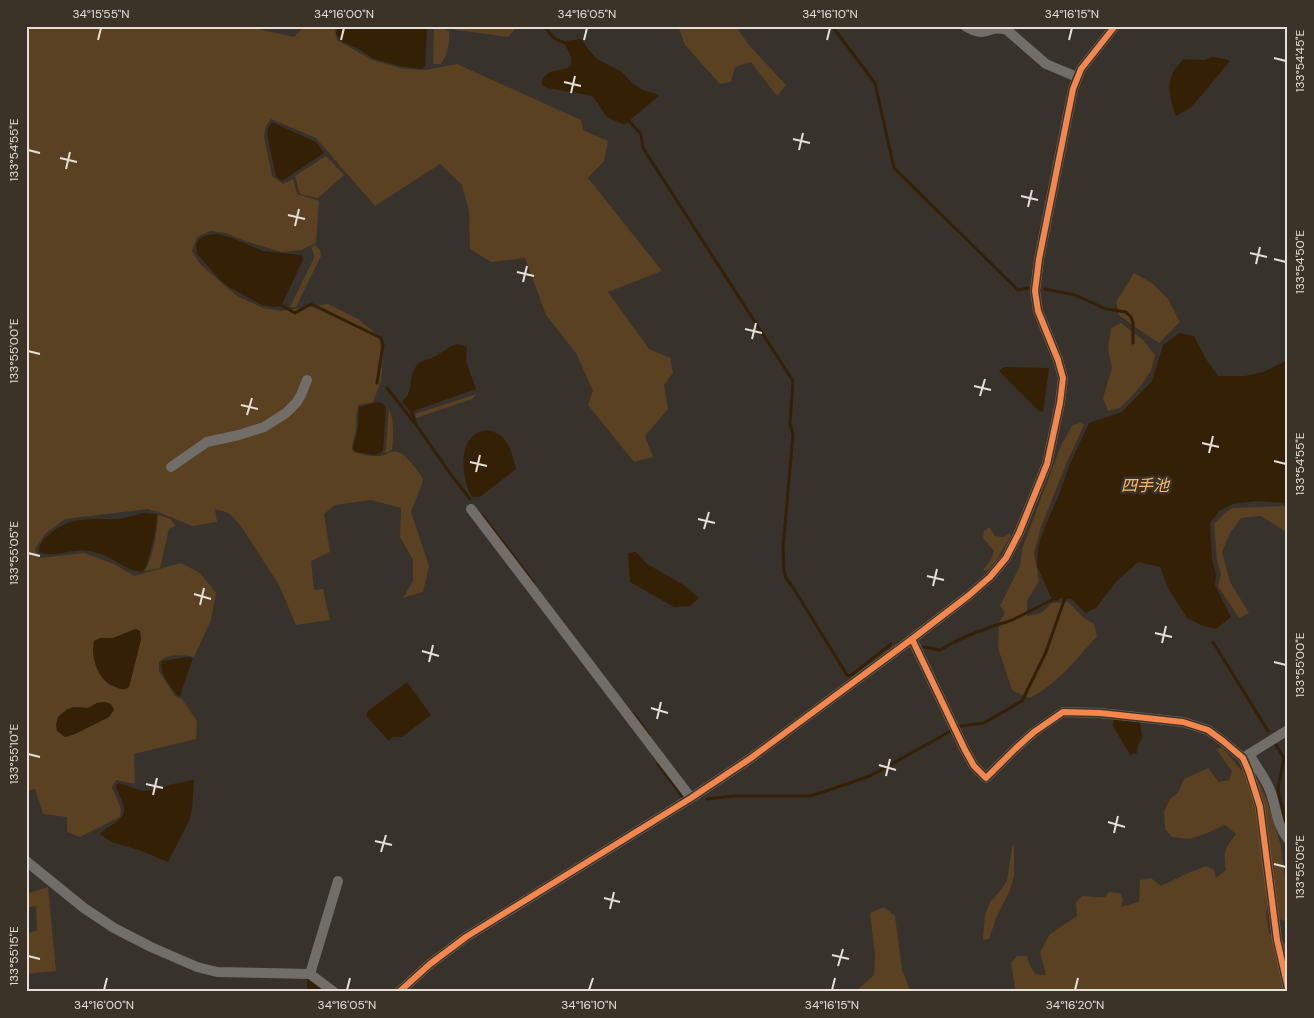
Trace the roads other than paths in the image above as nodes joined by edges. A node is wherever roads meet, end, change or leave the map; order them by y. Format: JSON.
{"nodes":[{"id":1,"x":965,"y":26,"type":"edge"},
{"id":2,"x":1115,"y":26,"type":"edge"},
{"id":3,"x":1077,"y":77,"type":"junction"},
{"id":4,"x":307,"y":380,"type":"dead end"},
{"id":5,"x":171,"y":467,"type":"dead end"},
{"id":6,"x":471,"y":509,"type":"dead end"},
{"id":7,"x":912,"y":640,"type":"junction"},
{"id":8,"x":1288,"y":730,"type":"edge"},
{"id":9,"x":1246,"y":756,"type":"junction"},
{"id":10,"x":690,"y":798,"type":"junction"},
{"id":11,"x":1288,"y":839,"type":"edge"},
{"id":12,"x":26,"y":862,"type":"edge"},
{"id":13,"x":338,"y":881,"type":"dead end"},
{"id":14,"x":310,"y":974,"type":"junction"},
{"id":15,"x":1288,"y":988,"type":"edge"},
{"id":16,"x":334,"y":992,"type":"edge"},
{"id":17,"x":399,"y":992,"type":"edge"}],
"edges":[{"from":1,"to":3,"type":"street"},
{"from":2,"to":3,"type":"street"},
{"from":3,"to":7,"type":"street"},
{"from":4,"to":5,"type":"street"},
{"from":6,"to":10,"type":"street"},
{"from":7,"to":9,"type":"street"},
{"from":7,"to":10,"type":"street"},
{"from":8,"to":9,"type":"street"},
{"from":9,"to":11,"type":"street"},
{"from":9,"to":15,"type":"street"},
{"from":10,"to":17,"type":"street"},
{"from":12,"to":14,"type":"street"},
{"from":13,"to":14,"type":"street"},
{"from":14,"to":16,"type":"street"}]}
